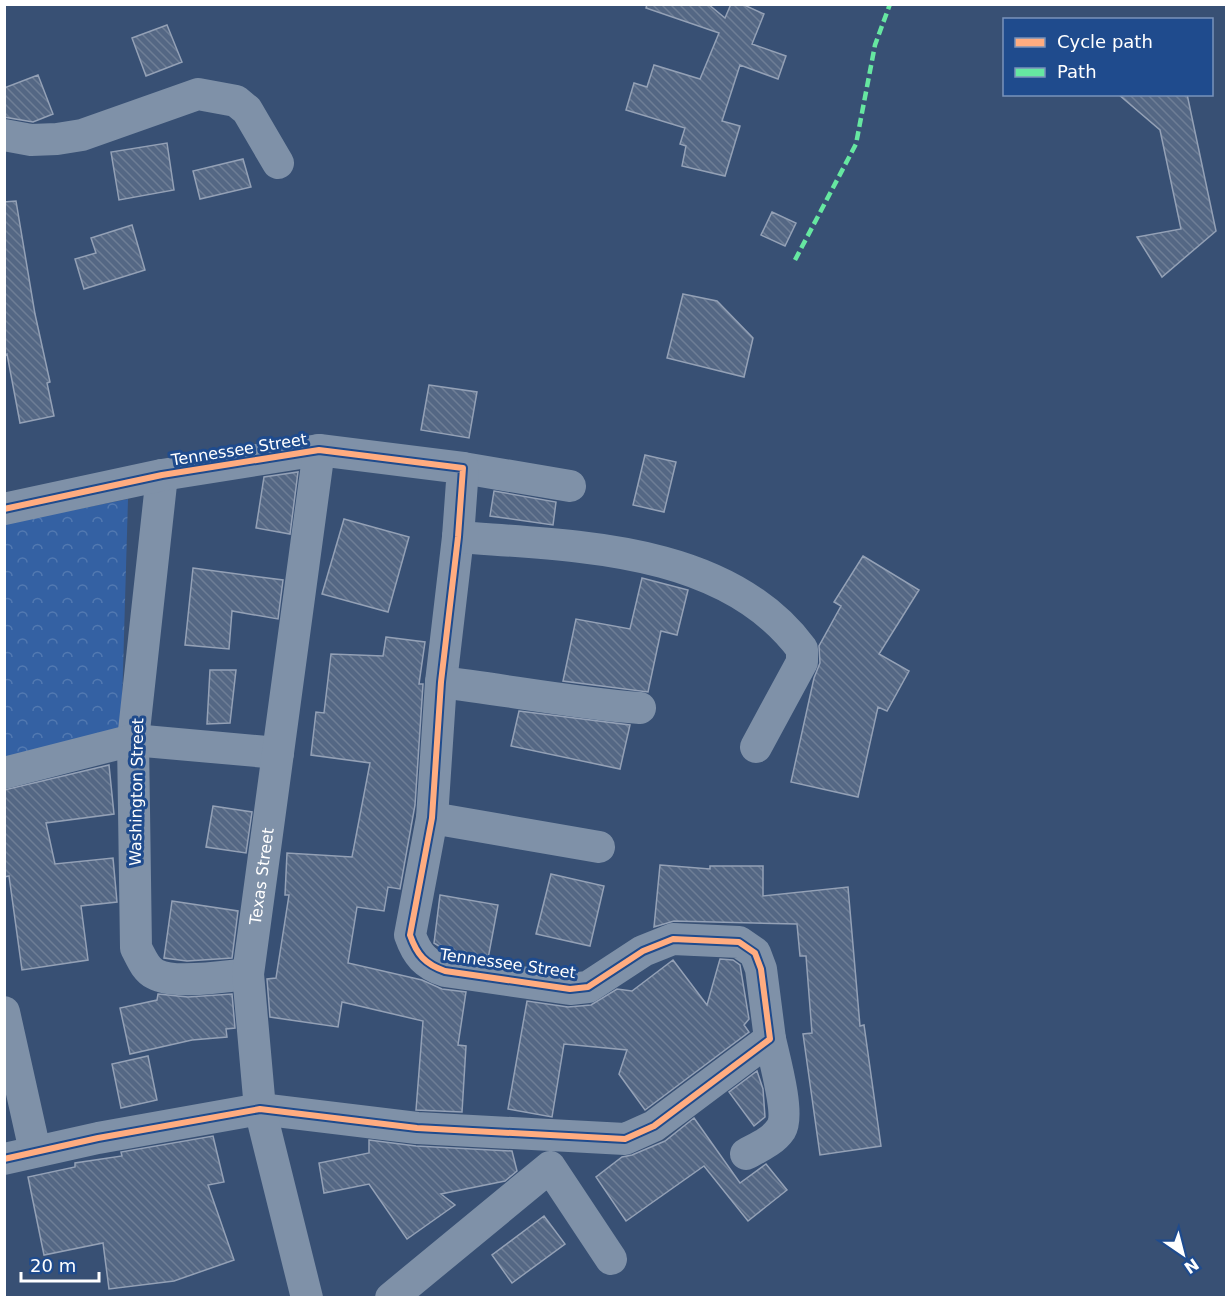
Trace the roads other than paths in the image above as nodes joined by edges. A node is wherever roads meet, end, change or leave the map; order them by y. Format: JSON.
{"nodes":[{"id":1,"x":4,"y":135,"type":"edge"},
{"id":2,"x":278,"y":163,"type":"dead end"},
{"id":3,"x":319,"y":450,"type":"junction"},
{"id":4,"x":463,"y":468,"type":"junction"},
{"id":5,"x":162,"y":475,"type":"junction"},
{"id":6,"x":570,"y":486,"type":"dead end"},
{"id":7,"x":4,"y":509,"type":"edge"},
{"id":8,"x":458,"y":537,"type":"junction"},
{"id":9,"x":441,"y":682,"type":"junction"},
{"id":10,"x":640,"y":708,"type":"dead end"},
{"id":11,"x":133,"y":740,"type":"junction"},
{"id":12,"x":756,"y":747,"type":"dead end"},
{"id":13,"x":278,"y":753,"type":"junction"},
{"id":14,"x":4,"y":773,"type":"edge"},
{"id":15,"x":432,"y":818,"type":"junction"},
{"id":16,"x":599,"y":847,"type":"dead end"},
{"id":17,"x":248,"y":974,"type":"junction"},
{"id":18,"x":4,"y":1012,"type":"edge"},
{"id":19,"x":770,"y":1039,"type":"junction"},
{"id":20,"x":260,"y":1110,"type":"junction"},
{"id":21,"x":555,"y":1134,"type":"junction"},
{"id":22,"x":36,"y":1151,"type":"junction"},
{"id":23,"x":747,"y":1154,"type":"dead end"},
{"id":24,"x":4,"y":1159,"type":"edge"},
{"id":25,"x":550,"y":1167,"type":"junction"},
{"id":26,"x":611,"y":1258,"type":"dead end"},
{"id":27,"x":307,"y":1298,"type":"edge"},
{"id":28,"x":391,"y":1298,"type":"edge"}],
"edges":[{"from":1,"to":2,"type":"street"},
{"from":3,"to":4,"type":"street","name":"Tennessee Street"},
{"from":3,"to":5,"type":"street","name":"Tennessee Street"},
{"from":3,"to":13,"type":"street","name":"Texas Street"},
{"from":4,"to":6,"type":"street"},
{"from":4,"to":8,"type":"street","name":"Tennessee Street"},
{"from":5,"to":7,"type":"street","name":"Tennessee Street"},
{"from":5,"to":11,"type":"street","name":"Washington Street"},
{"from":8,"to":9,"type":"street","name":"Tennessee Street"},
{"from":8,"to":12,"type":"street"},
{"from":9,"to":10,"type":"street"},
{"from":9,"to":15,"type":"street","name":"Tennessee Street"},
{"from":11,"to":13,"type":"street"},
{"from":11,"to":14,"type":"street"},
{"from":11,"to":17,"type":"street","name":"Washington Street"},
{"from":13,"to":17,"type":"street","name":"Texas Street"},
{"from":15,"to":16,"type":"street"},
{"from":15,"to":19,"type":"street","name":"Tennessee Street"},
{"from":17,"to":20,"type":"street","name":"Texas Street"},
{"from":18,"to":22,"type":"street"},
{"from":19,"to":21,"type":"street"},
{"from":19,"to":23,"type":"street","name":"Tennessee Street"},
{"from":20,"to":21,"type":"street"},
{"from":20,"to":22,"type":"street"},
{"from":20,"to":27,"type":"street","name":"Texas Street"},
{"from":21,"to":25,"type":"street"},
{"from":22,"to":24,"type":"street"},
{"from":25,"to":26,"type":"street"},
{"from":25,"to":28,"type":"street"}]}
